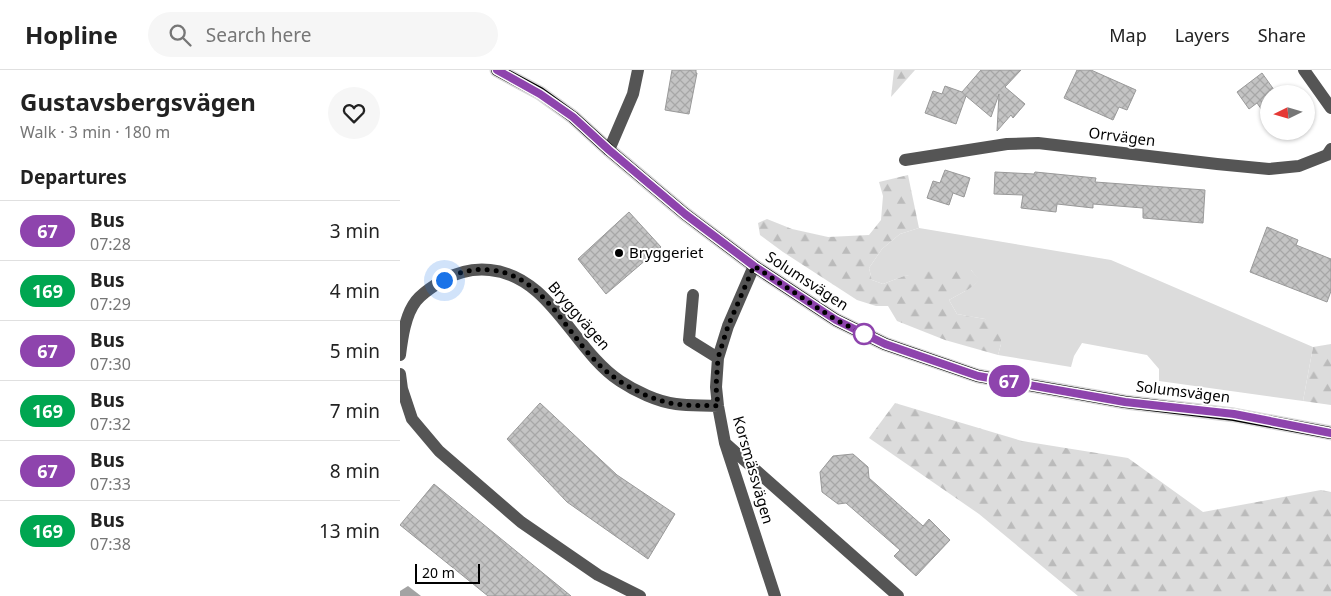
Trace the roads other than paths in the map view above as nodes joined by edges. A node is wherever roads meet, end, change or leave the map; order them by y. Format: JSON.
{"nodes":[{"id":1,"x":497,"y":70,"type":"edge"},
{"id":2,"x":638,"y":70,"type":"edge"},
{"id":3,"x":1304,"y":70,"type":"edge"},
{"id":4,"x":1331,"y":108,"type":"edge"},
{"id":5,"x":1331,"y":149,"type":"edge"},
{"id":6,"x":609,"y":150,"type":"junction"},
{"id":7,"x":905,"y":160,"type":"dead end"},
{"id":8,"x":754,"y":266,"type":"junction"},
{"id":9,"x":693,"y":295,"type":"dead end"},
{"id":10,"x":400,"y":355,"type":"edge"},
{"id":11,"x":718,"y":358,"type":"junction"},
{"id":12,"x":400,"y":374,"type":"edge"},
{"id":13,"x":718,"y":406,"type":"junction"},
{"id":14,"x":1331,"y":433,"type":"edge"},
{"id":15,"x":725,"y":443,"type":"junction"},
{"id":16,"x":640,"y":596,"type":"edge"},
{"id":17,"x":775,"y":596,"type":"edge"},
{"id":18,"x":898,"y":596,"type":"edge"}],
"edges":[{"from":1,"to":6,"type":"main road","name":"Solumsvägen"},
{"from":2,"to":6,"type":"street"},
{"from":3,"to":4,"type":"street"},
{"from":5,"to":7,"type":"street","name":"Orrvägen"},
{"from":6,"to":8,"type":"main road","name":"Solumsvägen"},
{"from":8,"to":11,"type":"street","name":"Korsmässvägen"},
{"from":8,"to":14,"type":"main road","name":"Solumsvägen"},
{"from":9,"to":11,"type":"street"},
{"from":10,"to":13,"type":"street","name":"Bryggvägen"},
{"from":11,"to":13,"type":"street","name":"Korsmässvägen"},
{"from":12,"to":16,"type":"street"},
{"from":13,"to":15,"type":"street","name":"Korsmässvägen"},
{"from":15,"to":17,"type":"street","name":"Korsmässvägen"},
{"from":15,"to":18,"type":"street"}]}
